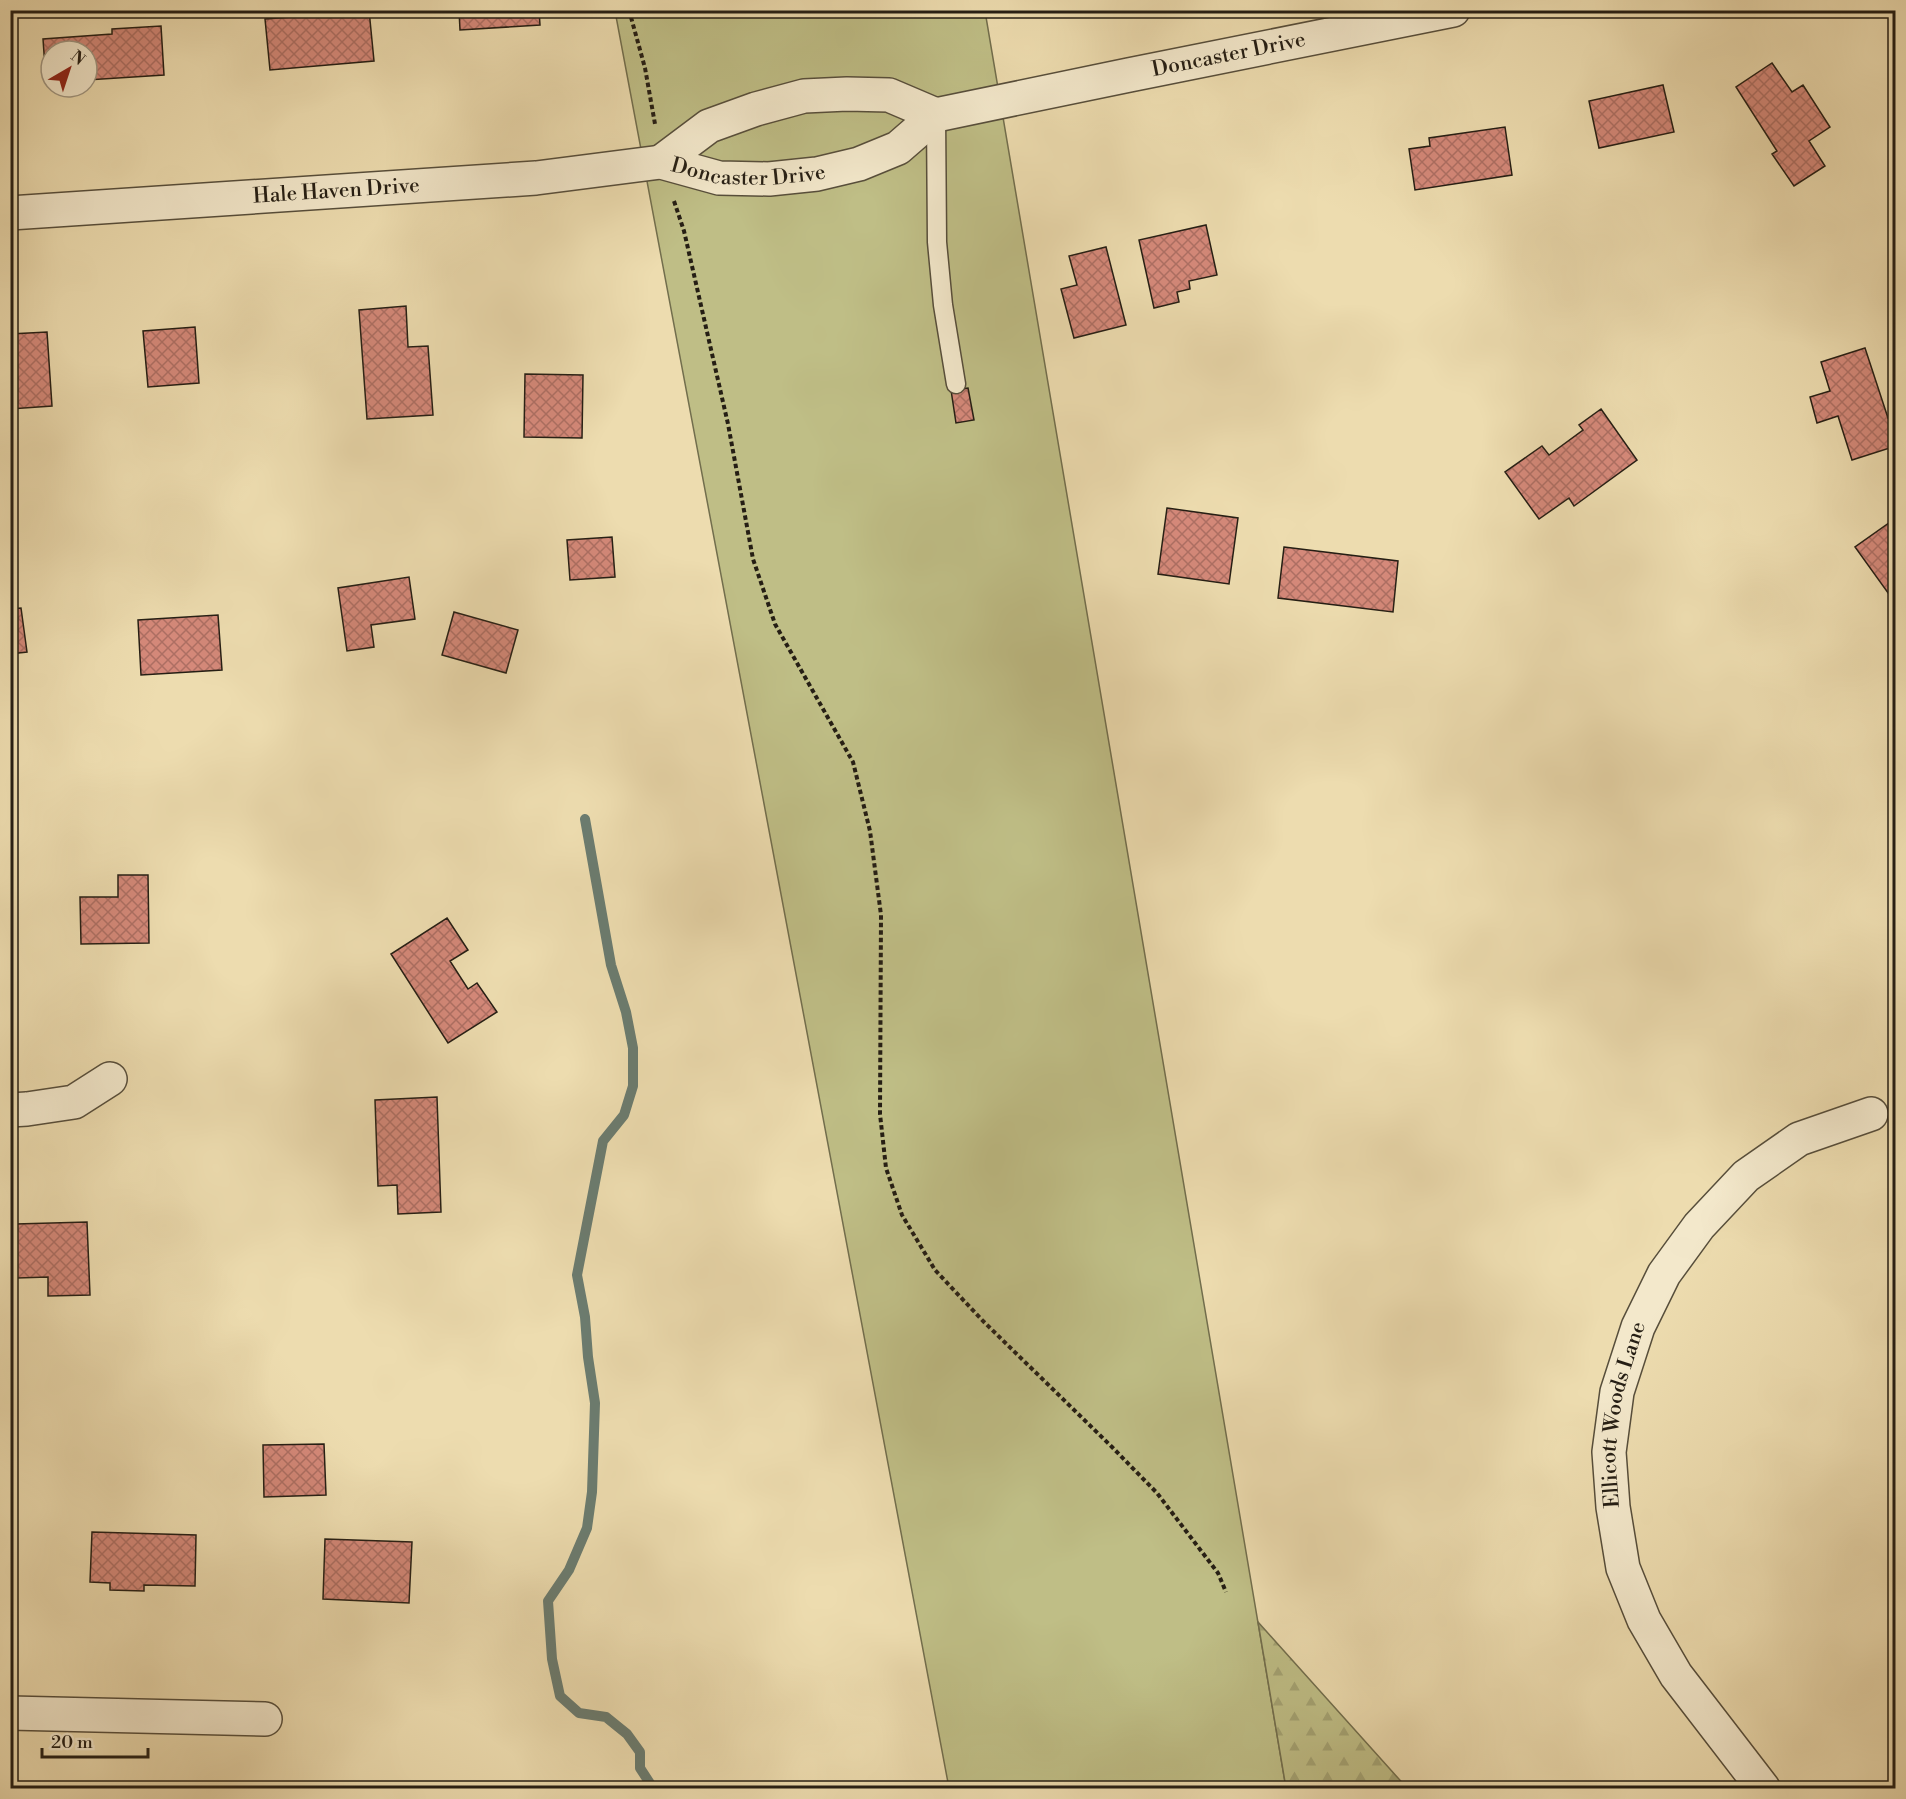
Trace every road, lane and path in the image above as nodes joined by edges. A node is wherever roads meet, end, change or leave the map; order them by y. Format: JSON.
{"nodes":[{"id":1,"x":629,"y":10,"type":"edge"},
{"id":2,"x":1453,"y":10,"type":"edge"},
{"id":3,"x":936,"y":115,"type":"junction"},
{"id":4,"x":661,"y":162,"type":"junction"},
{"id":5,"x":10,"y":213,"type":"edge"},
{"id":6,"x":956,"y":384,"type":"dead end"},
{"id":7,"x":110,"y":1079,"type":"dead end"},
{"id":8,"x":10,"y":1110,"type":"edge"},
{"id":9,"x":1871,"y":1114,"type":"dead end"},
{"id":10,"x":1226,"y":1592,"type":"dead end"},
{"id":11,"x":10,"y":1713,"type":"edge"},
{"id":12,"x":265,"y":1719,"type":"dead end"},
{"id":13,"x":1763,"y":1788,"type":"edge"}],
"edges":[{"from":1,"to":4,"type":"path"},
{"from":2,"to":3,"type":"street","name":"Doncaster Drive"},
{"from":3,"to":4,"type":"street","name":"Doncaster Drive"},
{"from":3,"to":4,"type":"street","name":"Doncaster Drive"},
{"from":3,"to":6,"type":"lane"},
{"from":4,"to":5,"type":"street","name":"Hale Haven Drive"},
{"from":4,"to":10,"type":"path"},
{"from":7,"to":8,"type":"street"},
{"from":9,"to":13,"type":"street","name":"Ellicott Woods Lane"},
{"from":11,"to":12,"type":"street"}]}
